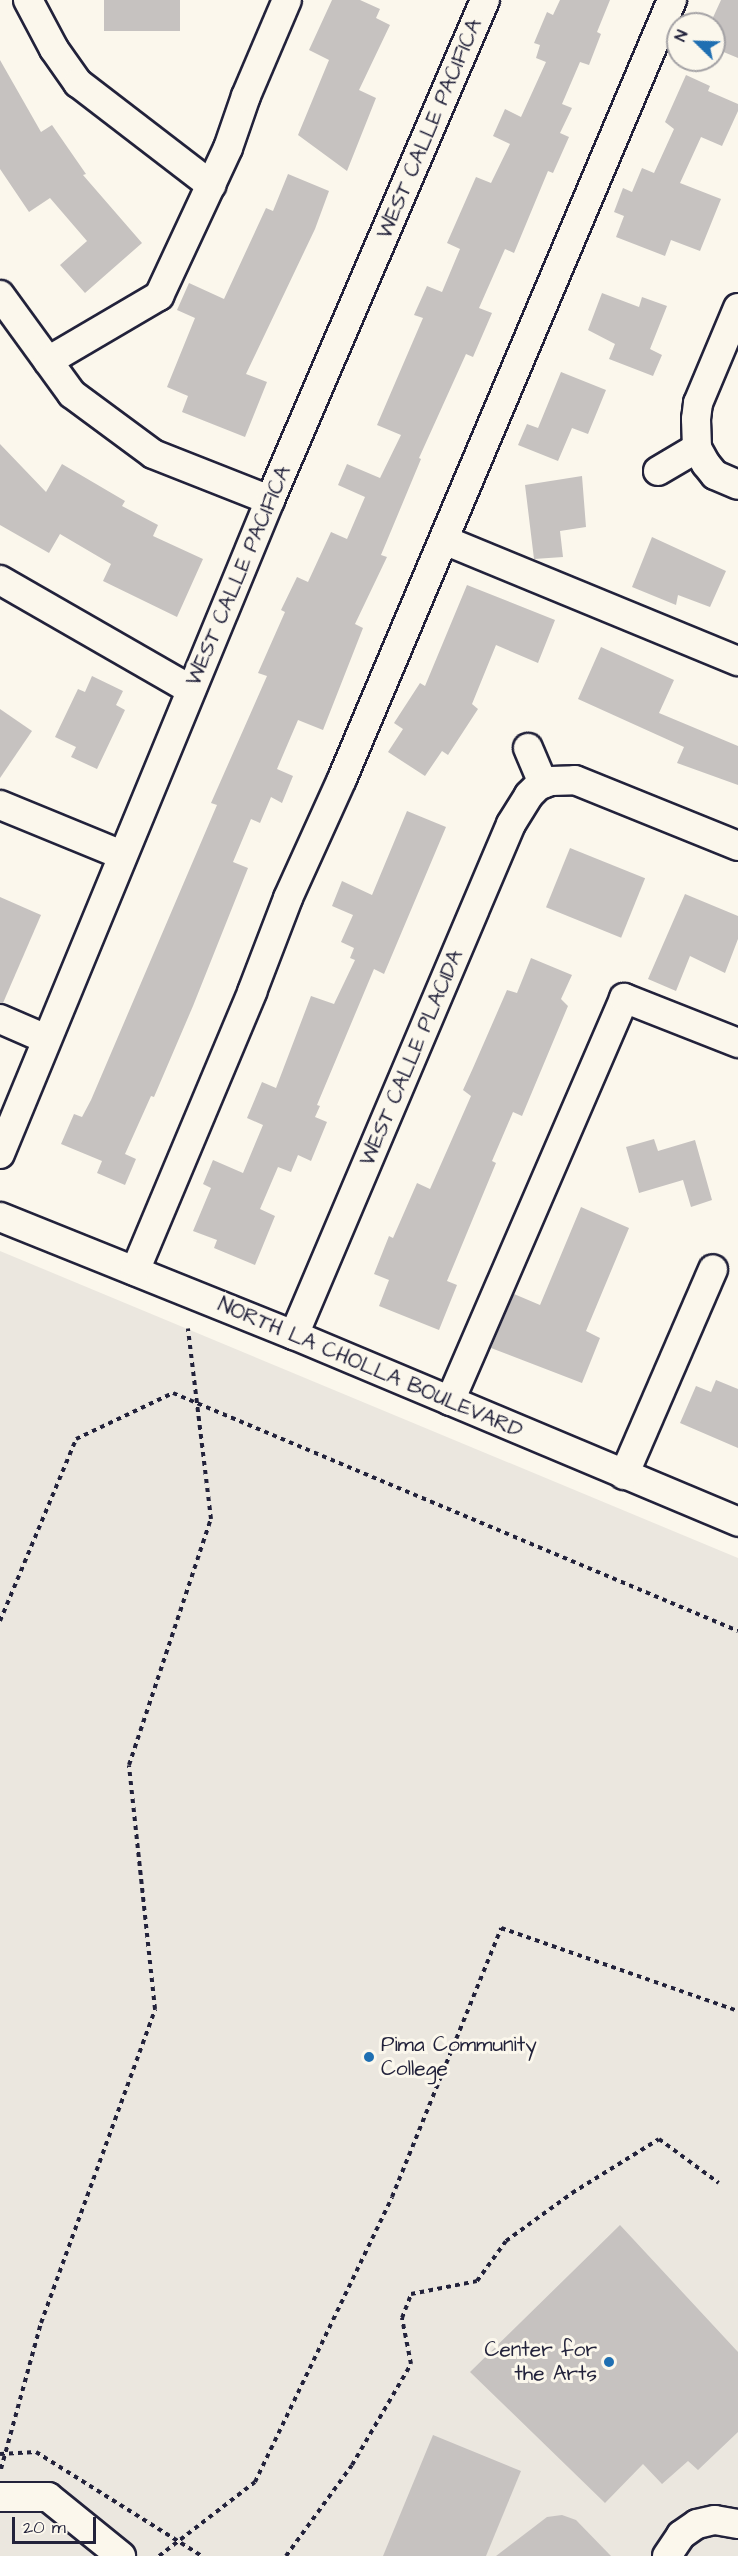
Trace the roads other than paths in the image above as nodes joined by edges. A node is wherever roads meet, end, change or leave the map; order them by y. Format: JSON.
{"nodes":[{"id":1,"x":28,"y":0,"type":"edge"},
{"id":2,"x":287,"y":0,"type":"edge"},
{"id":3,"x":485,"y":0,"type":"edge"},
{"id":4,"x":672,"y":0,"type":"edge"},
{"id":5,"x":211,"y":185,"type":"junction"},
{"id":6,"x":0,"y":294,"type":"edge"},
{"id":7,"x":738,"y":310,"type":"edge"},
{"id":8,"x":48,"y":361,"type":"junction"},
{"id":9,"x":697,"y":448,"type":"junction"},
{"id":10,"x":658,"y":471,"type":"dead end"},
{"id":11,"x":738,"y":485,"type":"edge"},
{"id":12,"x":270,"y":500,"type":"junction"},
{"id":13,"x":444,"y":540,"type":"junction"},
{"id":14,"x":0,"y":580,"type":"edge"},
{"id":15,"x":738,"y":661,"type":"edge"},
{"id":16,"x":191,"y":690,"type":"junction"},
{"id":17,"x":528,"y":748,"type":"dead end"},
{"id":18,"x":541,"y":785,"type":"junction"},
{"id":19,"x":0,"y":805,"type":"edge"},
{"id":20,"x":738,"y":846,"type":"edge"},
{"id":21,"x":122,"y":855,"type":"junction"},
{"id":22,"x":0,"y":1019,"type":"edge"},
{"id":23,"x":46,"y":1039,"type":"junction"},
{"id":24,"x":738,"y":1043,"type":"edge"},
{"id":25,"x":0,"y":1154,"type":"edge"},
{"id":26,"x":0,"y":1217,"type":"edge"},
{"id":27,"x":713,"y":1269,"type":"dead end"},
{"id":28,"x":135,"y":1271,"type":"junction"},
{"id":29,"x":294,"y":1335,"type":"junction"},
{"id":30,"x":450,"y":1401,"type":"junction"},
{"id":31,"x":624,"y":1475,"type":"junction"},
{"id":32,"x":738,"y":1522,"type":"edge"},
{"id":33,"x":0,"y":2497,"type":"edge"},
{"id":34,"x":738,"y":2524,"type":"edge"},
{"id":35,"x":121,"y":2556,"type":"edge"},
{"id":36,"x":667,"y":2556,"type":"edge"}],
"edges":[{"from":1,"to":5,"type":"street"},
{"from":2,"to":5,"type":"street"},
{"from":3,"to":12,"type":"street","name":"WEST CALLE PACIFICA"},
{"from":4,"to":13,"type":"street"},
{"from":5,"to":8,"type":"street"},
{"from":6,"to":8,"type":"street"},
{"from":7,"to":9,"type":"street"},
{"from":8,"to":12,"type":"street"},
{"from":9,"to":10,"type":"street"},
{"from":9,"to":11,"type":"street"},
{"from":12,"to":16,"type":"street","name":"WEST CALLE PACIFICA"},
{"from":13,"to":15,"type":"street"},
{"from":13,"to":28,"type":"street"},
{"from":14,"to":16,"type":"street"},
{"from":16,"to":21,"type":"street","name":"WEST CALLE PACIFICA"},
{"from":17,"to":18,"type":"street"},
{"from":18,"to":20,"type":"street"},
{"from":18,"to":29,"type":"street","name":"WEST CALLE PLACIDA"},
{"from":19,"to":21,"type":"street"},
{"from":21,"to":23,"type":"street","name":"WEST CALLE PACIFICA"},
{"from":22,"to":23,"type":"street"},
{"from":23,"to":25,"type":"street","name":"WEST CALLE PACIFICA"},
{"from":24,"to":30,"type":"street"},
{"from":26,"to":28,"type":"street","name":"NORTH LA CHOLLA BOULEVARD"},
{"from":27,"to":31,"type":"street"},
{"from":28,"to":29,"type":"street","name":"NORTH LA CHOLLA BOULEVARD"},
{"from":29,"to":30,"type":"street","name":"NORTH LA CHOLLA BOULEVARD"},
{"from":30,"to":31,"type":"street","name":"NORTH LA CHOLLA BOULEVARD"},
{"from":31,"to":32,"type":"street","name":"NORTH LA CHOLLA BOULEVARD"},
{"from":33,"to":35,"type":"street"},
{"from":34,"to":36,"type":"street"}]}
